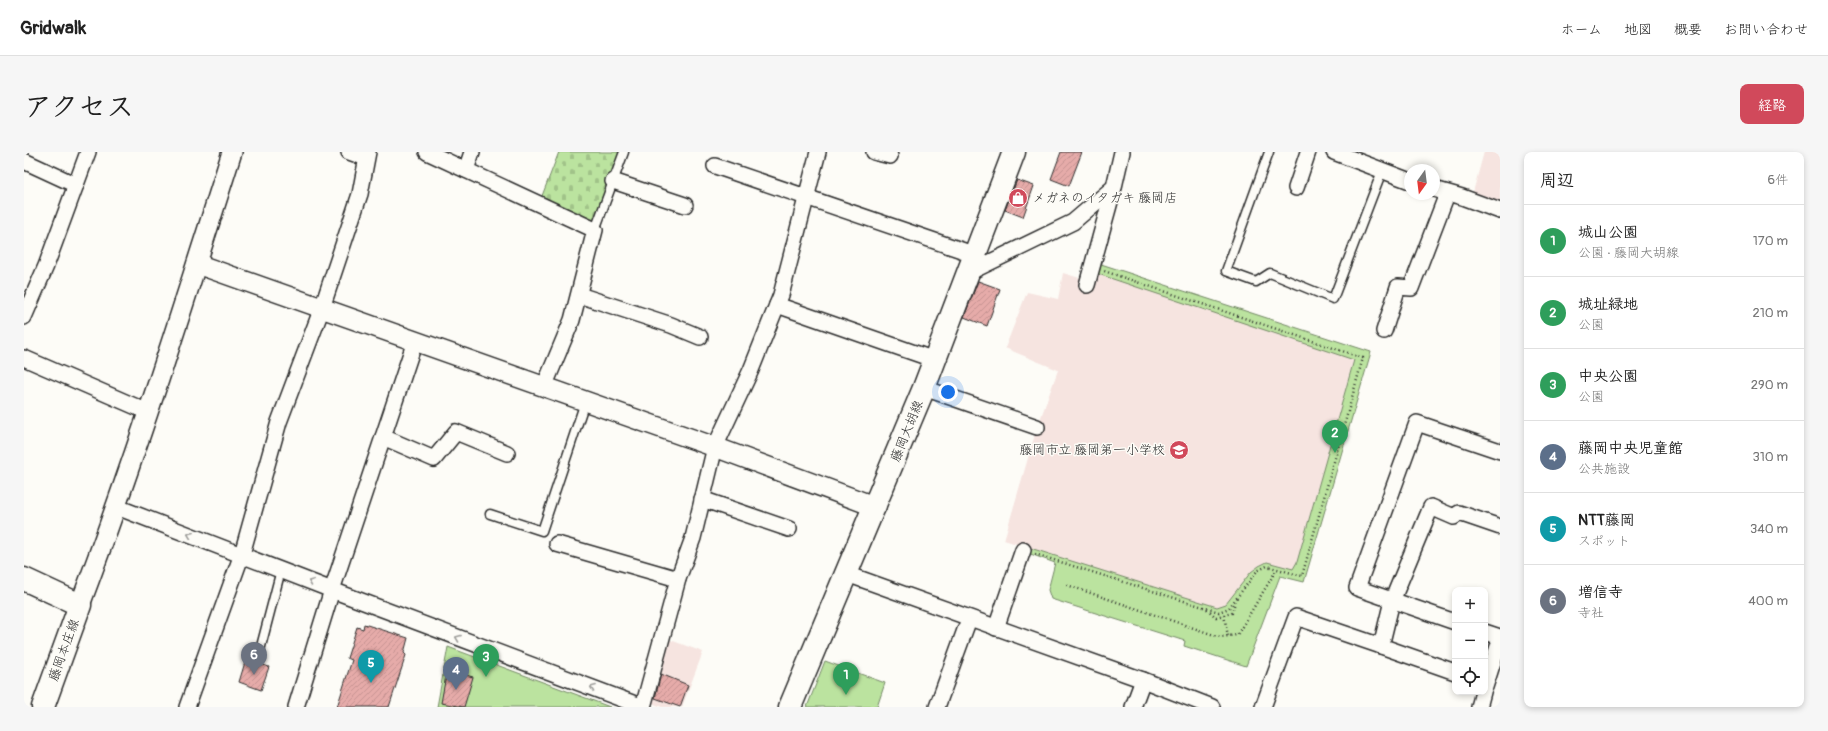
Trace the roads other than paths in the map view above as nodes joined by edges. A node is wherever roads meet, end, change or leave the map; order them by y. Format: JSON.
{"nodes":[{"id":1,"x":88,"y":152,"type":"edge"},
{"id":2,"x":232,"y":152,"type":"edge"},
{"id":3,"x":349,"y":152,"type":"edge"},
{"id":4,"x":428,"y":152,"type":"edge"},
{"id":5,"x":472,"y":152,"type":"edge"},
{"id":6,"x":624,"y":152,"type":"edge"},
{"id":7,"x":818,"y":152,"type":"edge"},
{"id":8,"x":874,"y":152,"type":"edge"},
{"id":9,"x":1014,"y":152,"type":"edge"},
{"id":10,"x":1122,"y":152,"type":"edge"},
{"id":11,"x":1269,"y":152,"type":"edge"},
{"id":12,"x":1308,"y":152,"type":"edge"},
{"id":13,"x":1334,"y":152,"type":"edge"},
{"id":14,"x":367,"y":155,"type":"edge"},
{"id":15,"x":890,"y":156,"type":"dead end"},
{"id":16,"x":24,"y":161,"type":"edge"},
{"id":17,"x":715,"y":166,"type":"dead end"},
{"id":18,"x":466,"y":170,"type":"junction"},
{"id":19,"x":1382,"y":171,"type":"junction"},
{"id":20,"x":1404,"y":179,"type":"edge"},
{"id":21,"x":613,"y":181,"type":"junction"},
{"id":22,"x":76,"y":185,"type":"junction"},
{"id":23,"x":1114,"y":188,"type":"junction"},
{"id":24,"x":1296,"y":188,"type":"dead end"},
{"id":25,"x":1441,"y":191,"type":"edge"},
{"id":26,"x":807,"y":196,"type":"junction"},
{"id":27,"x":686,"y":205,"type":"dead end"},
{"id":28,"x":1500,"y":211,"type":"edge"},
{"id":29,"x":595,"y":230,"type":"junction"},
{"id":30,"x":973,"y":263,"type":"junction"},
{"id":31,"x":197,"y":264,"type":"junction"},
{"id":32,"x":1087,"y":285,"type":"dead end"},
{"id":33,"x":579,"y":295,"type":"junction"},
{"id":34,"x":777,"y":305,"type":"junction"},
{"id":35,"x":322,"y":308,"type":"junction"},
{"id":36,"x":24,"y":317,"type":"edge"},
{"id":37,"x":1384,"y":331,"type":"dead end"},
{"id":38,"x":700,"y":337,"type":"dead end"},
{"id":39,"x":415,"y":340,"type":"junction"},
{"id":40,"x":25,"y":360,"type":"edge"},
{"id":41,"x":935,"y":360,"type":"junction"},
{"id":42,"x":544,"y":387,"type":"junction"},
{"id":43,"x":924,"y":388,"type":"junction"},
{"id":44,"x":585,"y":402,"type":"junction"},
{"id":45,"x":148,"y":412,"type":"junction"},
{"id":46,"x":1037,"y":427,"type":"dead end"},
{"id":47,"x":383,"y":436,"type":"junction"},
{"id":48,"x":715,"y":447,"type":"junction"},
{"id":49,"x":1500,"y":450,"type":"edge"},
{"id":50,"x":506,"y":453,"type":"dead end"},
{"id":51,"x":702,"y":499,"type":"junction"},
{"id":52,"x":117,"y":507,"type":"junction"},
{"id":53,"x":876,"y":507,"type":"junction"},
{"id":54,"x":490,"y":514,"type":"dead end"},
{"id":55,"x":1500,"y":527,"type":"edge"},
{"id":56,"x":789,"y":529,"type":"dead end"},
{"id":57,"x":557,"y":544,"type":"dead end"},
{"id":58,"x":1023,"y":550,"type":"road end"},
{"id":59,"x":242,"y":554,"type":"junction"},
{"id":60,"x":281,"y":570,"type":"junction"},
{"id":61,"x":847,"y":574,"type":"junction"},
{"id":62,"x":24,"y":579,"type":"edge"},
{"id":63,"x":678,"y":579,"type":"junction"},
{"id":64,"x":332,"y":590,"type":"junction"},
{"id":65,"x":1392,"y":601,"type":"junction"},
{"id":66,"x":80,"y":605,"type":"junction"},
{"id":67,"x":969,"y":619,"type":"junction"},
{"id":68,"x":1452,"y":621,"type":"edge"},
{"id":69,"x":996,"y":628,"type":"junction"},
{"id":70,"x":1488,"y":633,"type":"edge"},
{"id":71,"x":1500,"y":638,"type":"edge"},
{"id":72,"x":1381,"y":646,"type":"junction"},
{"id":73,"x":259,"y":654,"type":"dead end"},
{"id":74,"x":1452,"y":671,"type":"edge"},
{"id":75,"x":1488,"y":677,"type":"edge"},
{"id":76,"x":1143,"y":680,"type":"junction"},
{"id":77,"x":1483,"y":695,"type":"edge"},
{"id":78,"x":43,"y":707,"type":"edge"},
{"id":79,"x":187,"y":707,"type":"edge"},
{"id":80,"x":296,"y":707,"type":"edge"},
{"id":81,"x":643,"y":707,"type":"edge"},
{"id":82,"x":790,"y":707,"type":"edge"},
{"id":83,"x":937,"y":707,"type":"edge"},
{"id":84,"x":1133,"y":707,"type":"edge"},
{"id":85,"x":1212,"y":707,"type":"edge"},
{"id":86,"x":1263,"y":707,"type":"edge"},
{"id":87,"x":1479,"y":707,"type":"edge"}],
"edges":[{"from":1,"to":22,"type":"street"},
{"from":2,"to":31,"type":"street"},
{"from":3,"to":14,"type":"street"},
{"from":4,"to":18,"type":"street"},
{"from":5,"to":18,"type":"street"},
{"from":6,"to":21,"type":"lane"},
{"from":7,"to":26,"type":"street"},
{"from":8,"to":15,"type":"street"},
{"from":9,"to":30,"type":"main road","name":"藤岡大胡線"},
{"from":10,"to":23,"type":"street"},
{"from":11,"to":19,"type":"lane"},
{"from":12,"to":24,"type":"street"},
{"from":13,"to":19,"type":"street"},
{"from":14,"to":35,"type":"street"},
{"from":16,"to":22,"type":"street"},
{"from":17,"to":26,"type":"street"},
{"from":18,"to":29,"type":"street"},
{"from":19,"to":20,"type":"street"},
{"from":21,"to":27,"type":"street"},
{"from":21,"to":29,"type":"lane"},
{"from":22,"to":36,"type":"street"},
{"from":23,"to":30,"type":"street"},
{"from":23,"to":32,"type":"street"},
{"from":25,"to":28,"type":"street"},
{"from":25,"to":37,"type":"street"},
{"from":26,"to":30,"type":"street"},
{"from":26,"to":34,"type":"street"},
{"from":29,"to":33,"type":"street"},
{"from":30,"to":41,"type":"main road","name":"藤岡大胡線"},
{"from":31,"to":35,"type":"street"},
{"from":31,"to":45,"type":"street"},
{"from":33,"to":38,"type":"street"},
{"from":33,"to":42,"type":"street"},
{"from":34,"to":41,"type":"street"},
{"from":34,"to":48,"type":"street"},
{"from":35,"to":39,"type":"street"},
{"from":35,"to":59,"type":"street"},
{"from":39,"to":42,"type":"street"},
{"from":39,"to":47,"type":"street"},
{"from":40,"to":45,"type":"street"},
{"from":41,"to":43,"type":"main road","name":"藤岡大胡線"},
{"from":42,"to":44,"type":"street"},
{"from":43,"to":46,"type":"street"},
{"from":43,"to":53,"type":"main road","name":"藤岡大胡線"},
{"from":44,"to":48,"type":"street"},
{"from":44,"to":54,"type":"lane"},
{"from":45,"to":52,"type":"street"},
{"from":47,"to":50,"type":"street"},
{"from":47,"to":64,"type":"street"},
{"from":48,"to":51,"type":"street"},
{"from":48,"to":53,"type":"street"},
{"from":49,"to":65,"type":"street"},
{"from":51,"to":56,"type":"street"},
{"from":51,"to":63,"type":"street"},
{"from":59,"to":52,"type":"street","one_way":true},
{"from":52,"to":66,"type":"street"},
{"from":53,"to":61,"type":"main road","name":"藤岡大胡線"},
{"from":55,"to":65,"type":"street"},
{"from":57,"to":63,"type":"street"},
{"from":58,"to":69,"type":"street"},
{"from":59,"to":60,"type":"street"},
{"from":59,"to":79,"type":"street"},
{"from":64,"to":60,"type":"street","one_way":true},
{"from":60,"to":73,"type":"lane"},
{"from":61,"to":67,"type":"street"},
{"from":61,"to":82,"type":"main road","name":"藤岡大胡線"},
{"from":62,"to":66,"type":"main road","name":"藤岡本庄線"},
{"from":63,"to":81,"type":"street"},
{"from":64,"to":80,"type":"street"},
{"from":81,"to":64,"type":"street","one_way":true},
{"from":65,"to":68,"type":"street"},
{"from":65,"to":72,"type":"street"},
{"from":66,"to":78,"type":"main road","name":"藤岡本庄線"},
{"from":67,"to":69,"type":"street"},
{"from":67,"to":83,"type":"street"},
{"from":69,"to":76,"type":"street"},
{"from":70,"to":71,"type":"street"},
{"from":71,"to":75,"type":"street"},
{"from":72,"to":74,"type":"street"},
{"from":72,"to":86,"type":"street"},
{"from":76,"to":84,"type":"street"},
{"from":76,"to":85,"type":"street"},
{"from":77,"to":87,"type":"street"}]}
